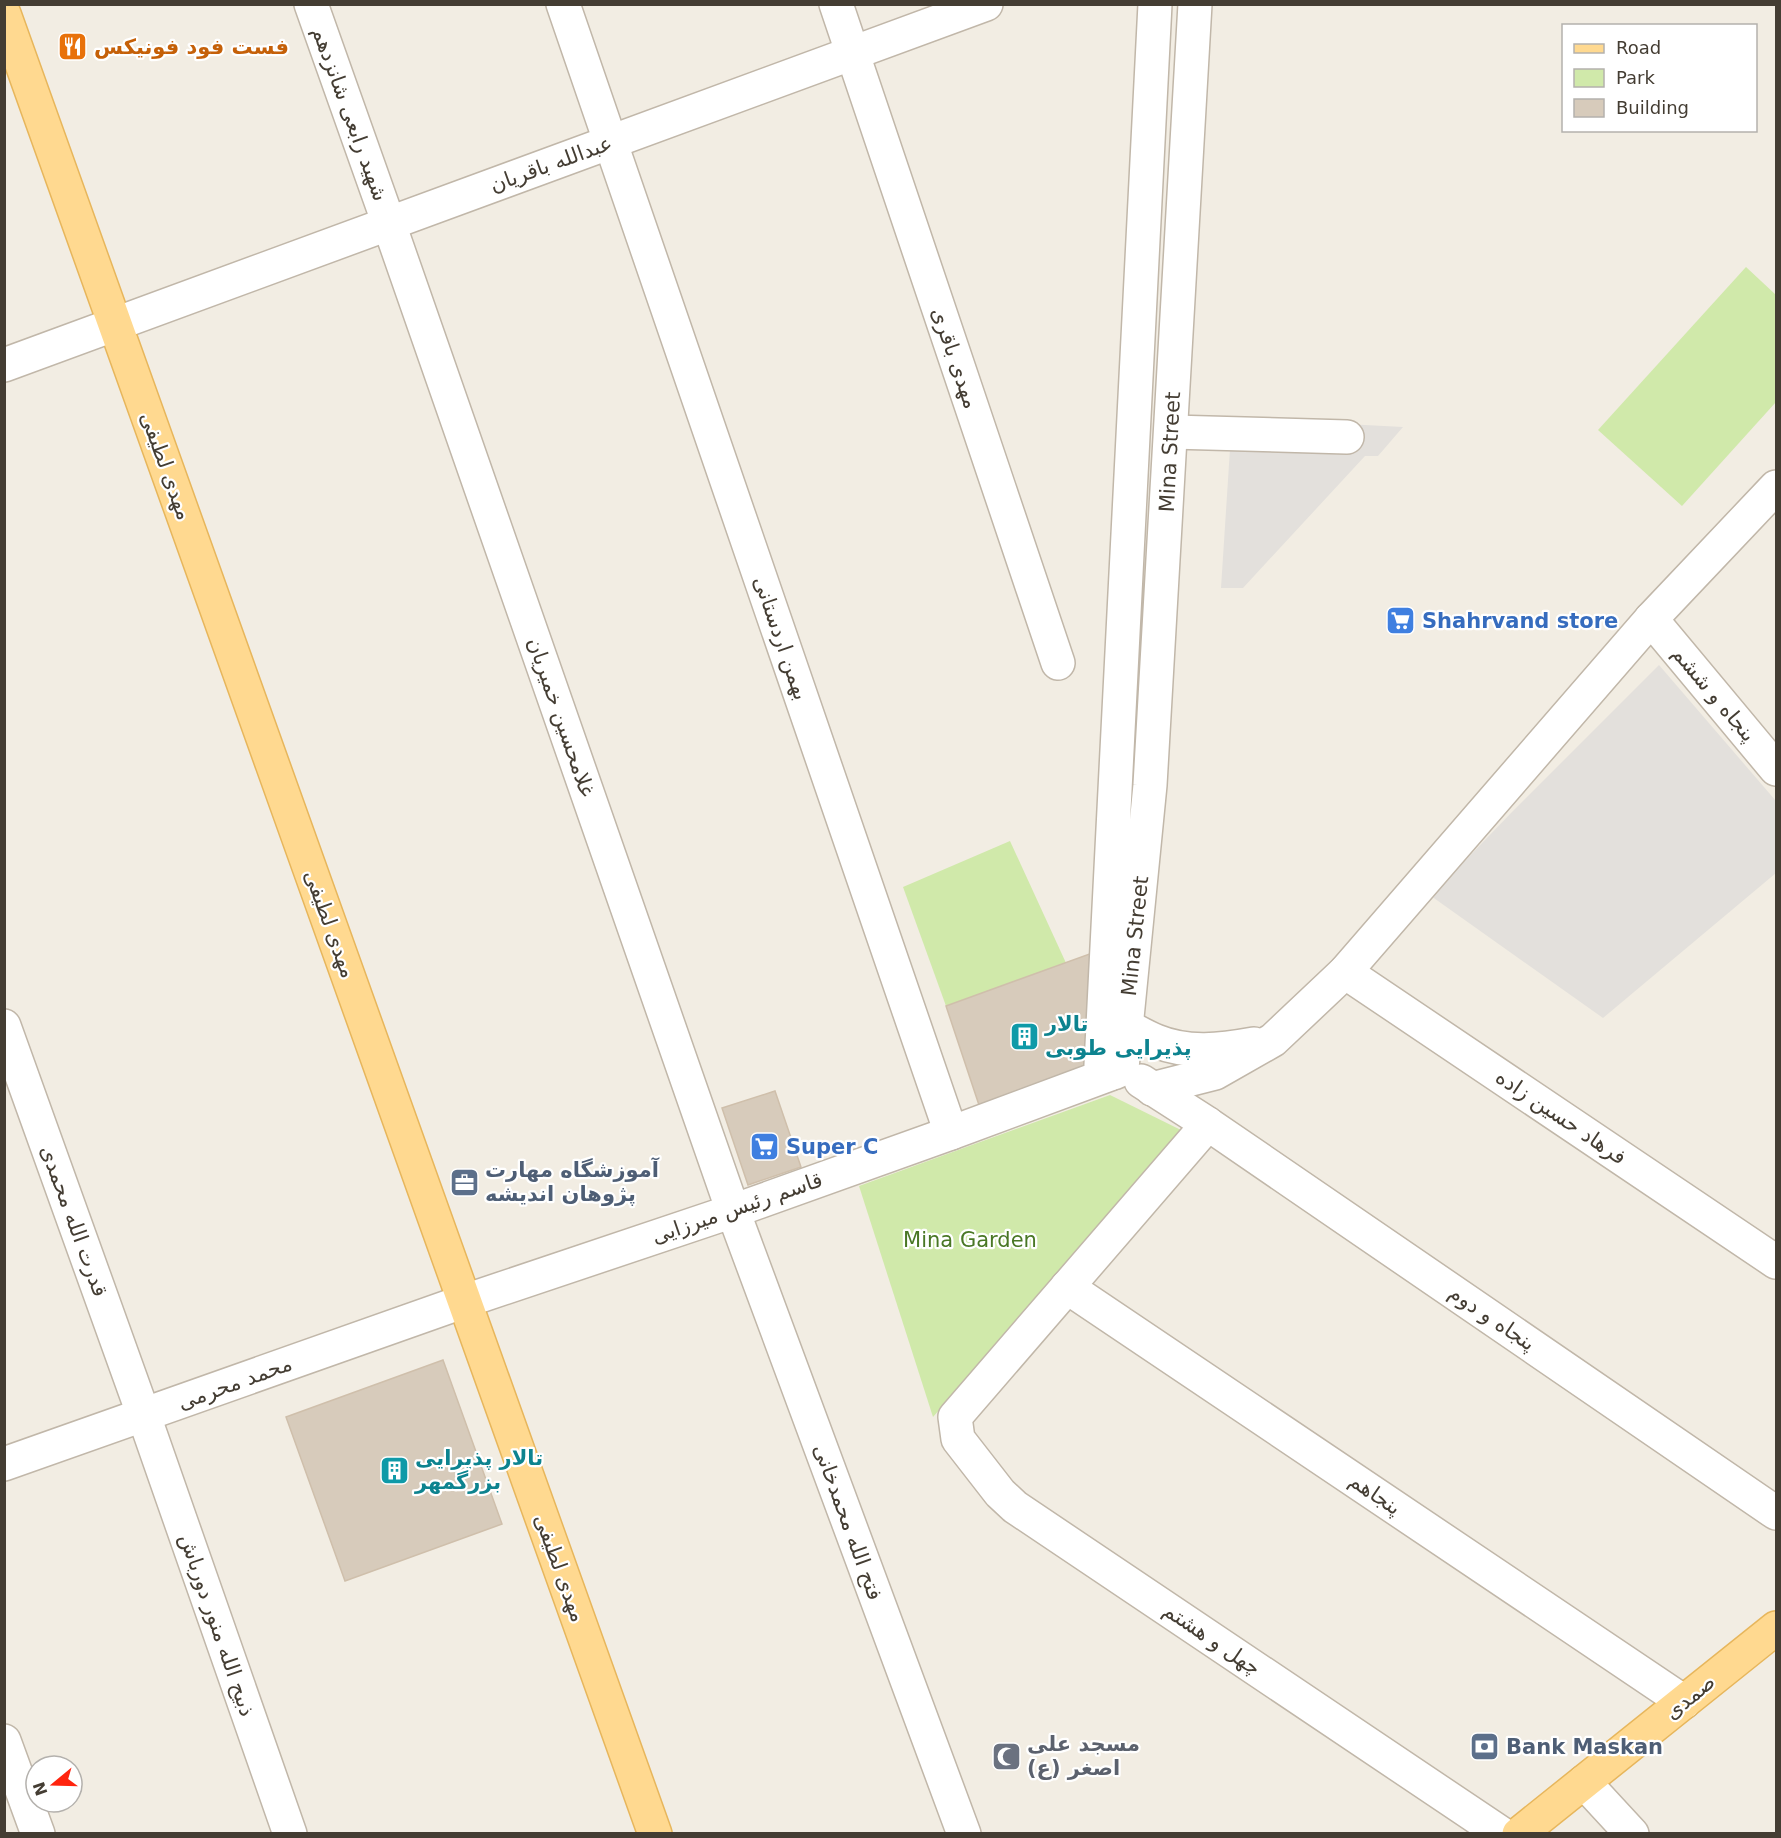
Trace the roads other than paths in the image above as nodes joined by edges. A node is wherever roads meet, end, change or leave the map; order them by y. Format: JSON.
{"nodes":[{"id":1,"x":311,"y":4,"type":"edge"},
{"id":2,"x":563,"y":4,"type":"edge"},
{"id":3,"x":836,"y":4,"type":"edge"},
{"id":4,"x":986,"y":4,"type":"edge"},
{"id":5,"x":1155,"y":4,"type":"edge"},
{"id":6,"x":1195,"y":4,"type":"edge"},
{"id":7,"x":4,"y":14,"type":"edge"},
{"id":8,"x":853,"y":54,"type":"junction"},
{"id":9,"x":611,"y":142,"type":"junction"},
{"id":10,"x":389,"y":224,"type":"junction"},
{"id":11,"x":116,"y":325,"type":"junction"},
{"id":12,"x":4,"y":365,"type":"edge"},
{"id":13,"x":1172,"y":432,"type":"junction"},
{"id":14,"x":1347,"y":437,"type":"dead end"},
{"id":15,"x":1776,"y":487,"type":"edge"},
{"id":16,"x":1651,"y":619,"type":"junction"},
{"id":17,"x":1058,"y":663,"type":"dead end"},
{"id":18,"x":1776,"y":770,"type":"edge"},
{"id":19,"x":1345,"y":972,"type":"junction"},
{"id":20,"x":4,"y":1026,"type":"edge"},
{"id":21,"x":1126,"y":1026,"type":"junction"},
{"id":22,"x":1273,"y":1040,"type":"junction"},
{"id":23,"x":1116,"y":1071,"type":"junction"},
{"id":24,"x":1152,"y":1089,"type":"junction"},
{"id":25,"x":1208,"y":1124,"type":"junction"},
{"id":26,"x":951,"y":1133,"type":"junction"},
{"id":27,"x":733,"y":1211,"type":"junction"},
{"id":28,"x":1776,"y":1262,"type":"edge"},
{"id":29,"x":1067,"y":1287,"type":"junction"},
{"id":30,"x":465,"y":1301,"type":"junction"},
{"id":31,"x":144,"y":1416,"type":"junction"},
{"id":32,"x":4,"y":1464,"type":"edge"},
{"id":33,"x":1776,"y":1513,"type":"edge"},
{"id":34,"x":1776,"y":1628,"type":"edge"},
{"id":35,"x":1684,"y":1702,"type":"junction"},
{"id":36,"x":4,"y":1741,"type":"edge"},
{"id":37,"x":1584,"y":1782,"type":"junction"},
{"id":38,"x":38,"y":1833,"type":"edge"},
{"id":39,"x":290,"y":1833,"type":"edge"},
{"id":40,"x":655,"y":1833,"type":"edge"},
{"id":41,"x":964,"y":1833,"type":"edge"},
{"id":42,"x":1502,"y":1833,"type":"edge"},
{"id":43,"x":1519,"y":1833,"type":"edge"},
{"id":44,"x":1632,"y":1833,"type":"edge"}],
"edges":[{"from":1,"to":10,"type":"street","name":"شهید رابعی شانزدهم"},
{"from":2,"to":9,"type":"street","name":"بهمن اردستانی"},
{"from":3,"to":8,"type":"street","name":"مهدی باقری"},
{"from":4,"to":8,"type":"street","name":"عبدالله باقریان"},
{"from":5,"to":23,"type":"street","name":"Mina Street"},
{"from":6,"to":13,"type":"street","name":"Mina Street"},
{"from":7,"to":11,"type":"main road","name":"مهدی لطیفی"},
{"from":8,"to":9,"type":"street","name":"عبدالله باقریان"},
{"from":8,"to":17,"type":"street","name":"مهدی باقری"},
{"from":9,"to":10,"type":"street","name":"عبدالله باقریان"},
{"from":9,"to":26,"type":"street","name":"بهمن اردستانی"},
{"from":10,"to":11,"type":"street","name":"عبدالله باقریان"},
{"from":10,"to":27,"type":"street","name":"غلامحسین خمیریان"},
{"from":11,"to":12,"type":"street","name":"عبدالله باقریان"},
{"from":11,"to":30,"type":"main road","name":"مهدی لطیفی"},
{"from":13,"to":14,"type":"street"},
{"from":13,"to":21,"type":"street","name":"Mina Street"},
{"from":15,"to":16,"type":"street"},
{"from":16,"to":18,"type":"street","name":"پنجاه و ششم"},
{"from":16,"to":19,"type":"street"},
{"from":19,"to":22,"type":"street"},
{"from":19,"to":28,"type":"street","name":"فرهاد حسین زاده"},
{"from":20,"to":31,"type":"street","name":"قدرت الله محمدی"},
{"from":21,"to":22,"type":"street"},
{"from":21,"to":23,"type":"street","name":"Mina Street"},
{"from":22,"to":24,"type":"street"},
{"from":23,"to":24,"type":"street","name":"پنجاه و دوم"},
{"from":23,"to":26,"type":"street","name":"قاسم رئیس میرزایی"},
{"from":24,"to":25,"type":"street","name":"پنجاه و دوم"},
{"from":25,"to":29,"type":"street"},
{"from":25,"to":33,"type":"street","name":"پنجاه و دوم"},
{"from":26,"to":27,"type":"street","name":"قاسم رئیس میرزایی"},
{"from":27,"to":30,"type":"street","name":"قاسم رئیس میرزایی"},
{"from":27,"to":41,"type":"street","name":"فتح الله محمدخانی"},
{"from":29,"to":35,"type":"street","name":"پنجاهم"},
{"from":29,"to":42,"type":"street","name":"چهل و هشتم"},
{"from":30,"to":31,"type":"street","name":"محمد محرمی"},
{"from":30,"to":40,"type":"main road","name":"مهدی لطیفی"},
{"from":31,"to":32,"type":"street","name":"محمد محرمی"},
{"from":31,"to":39,"type":"street","name":"ذبیح الله منور دورباش"},
{"from":34,"to":35,"type":"main road","name":"صمدی"},
{"from":35,"to":37,"type":"main road","name":"صمدی"},
{"from":36,"to":38,"type":"street"},
{"from":37,"to":43,"type":"main road","name":"صمدی"},
{"from":37,"to":44,"type":"street"}]}
